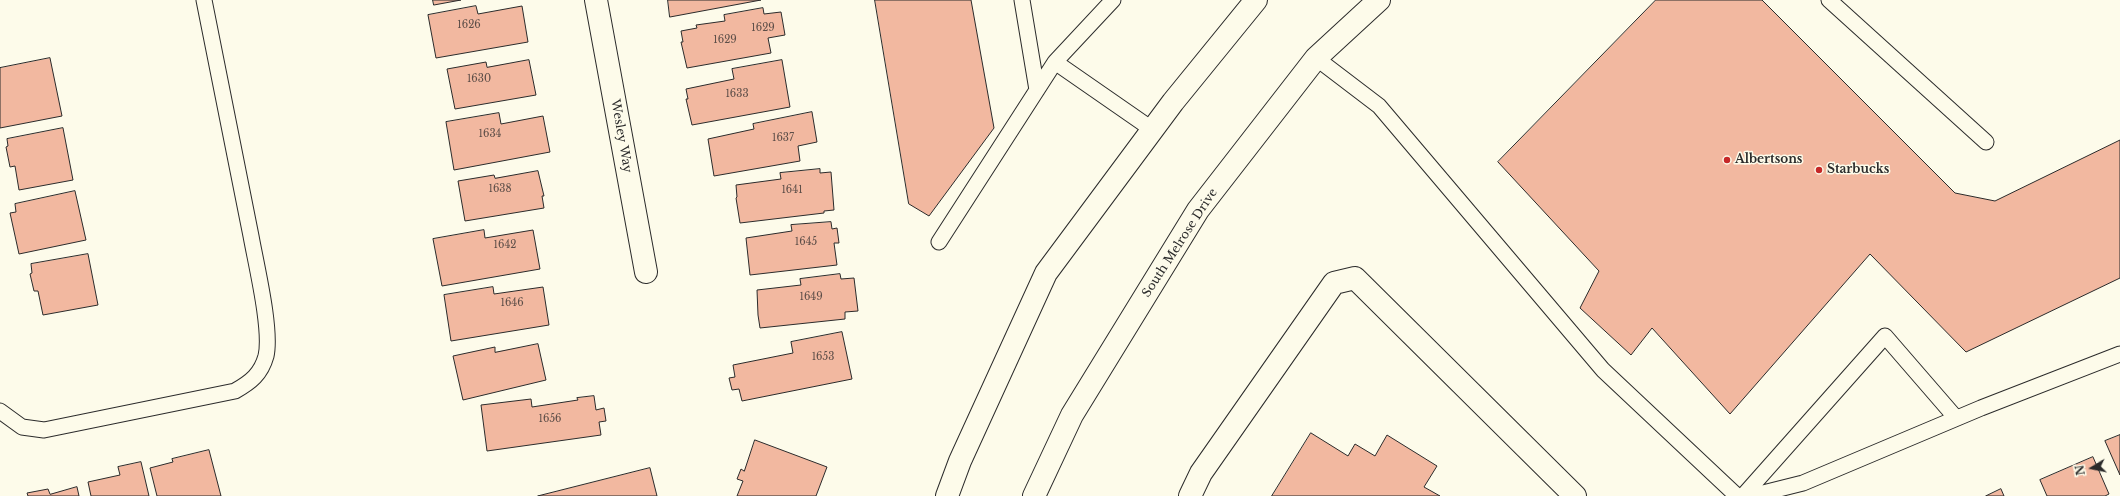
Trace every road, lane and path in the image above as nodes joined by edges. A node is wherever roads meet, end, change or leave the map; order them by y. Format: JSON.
{"nodes":[{"id":1,"x":204,"y":0,"type":"edge"},
{"id":2,"x":596,"y":0,"type":"edge"},
{"id":3,"x":1022,"y":0,"type":"edge"},
{"id":4,"x":1114,"y":0,"type":"edge"},
{"id":5,"x":1256,"y":0,"type":"edge"},
{"id":6,"x":1380,"y":0,"type":"edge"},
{"id":7,"x":1829,"y":0,"type":"edge"},
{"id":8,"x":1316,"y":58,"type":"junction"},
{"id":9,"x":1056,"y":62,"type":"junction"},
{"id":10,"x":1037,"y":90,"type":"junction"},
{"id":11,"x":1153,"y":130,"type":"junction"},
{"id":12,"x":1986,"y":142,"type":"dead end"},
{"id":13,"x":938,"y":242,"type":"dead end"},
{"id":14,"x":646,"y":272,"type":"dead end"},
{"id":15,"x":2120,"y":354,"type":"edge"},
{"id":16,"x":0,"y":411,"type":"edge"},
{"id":17,"x":1956,"y":418,"type":"junction"},
{"id":18,"x":947,"y":496,"type":"edge"},
{"id":19,"x":1034,"y":496,"type":"edge"},
{"id":20,"x":1190,"y":496,"type":"edge"},
{"id":21,"x":1575,"y":496,"type":"edge"},
{"id":22,"x":1737,"y":496,"type":"edge"},
{"id":23,"x":1742,"y":496,"type":"edge"},
{"id":24,"x":1751,"y":496,"type":"edge"}],
"edges":[{"from":1,"to":16,"type":"lane"},
{"from":2,"to":14,"type":"main road","name":"Wesley Way"},
{"from":3,"to":10,"type":"lane"},
{"from":4,"to":9,"type":"lane"},
{"from":5,"to":11,"type":"main road"},
{"from":6,"to":8,"type":"main road","name":"South Melrose Drive"},
{"from":7,"to":12,"type":"lane"},
{"from":8,"to":19,"type":"main road","name":"South Melrose Drive"},
{"from":8,"to":22,"type":"lane"},
{"from":9,"to":10,"type":"lane"},
{"from":9,"to":11,"type":"lane"},
{"from":10,"to":13,"type":"lane"},
{"from":11,"to":18,"type":"main road"},
{"from":15,"to":17,"type":"lane"},
{"from":17,"to":23,"type":"lane"},
{"from":17,"to":24,"type":"lane"},
{"from":20,"to":21,"type":"main road"}]}
